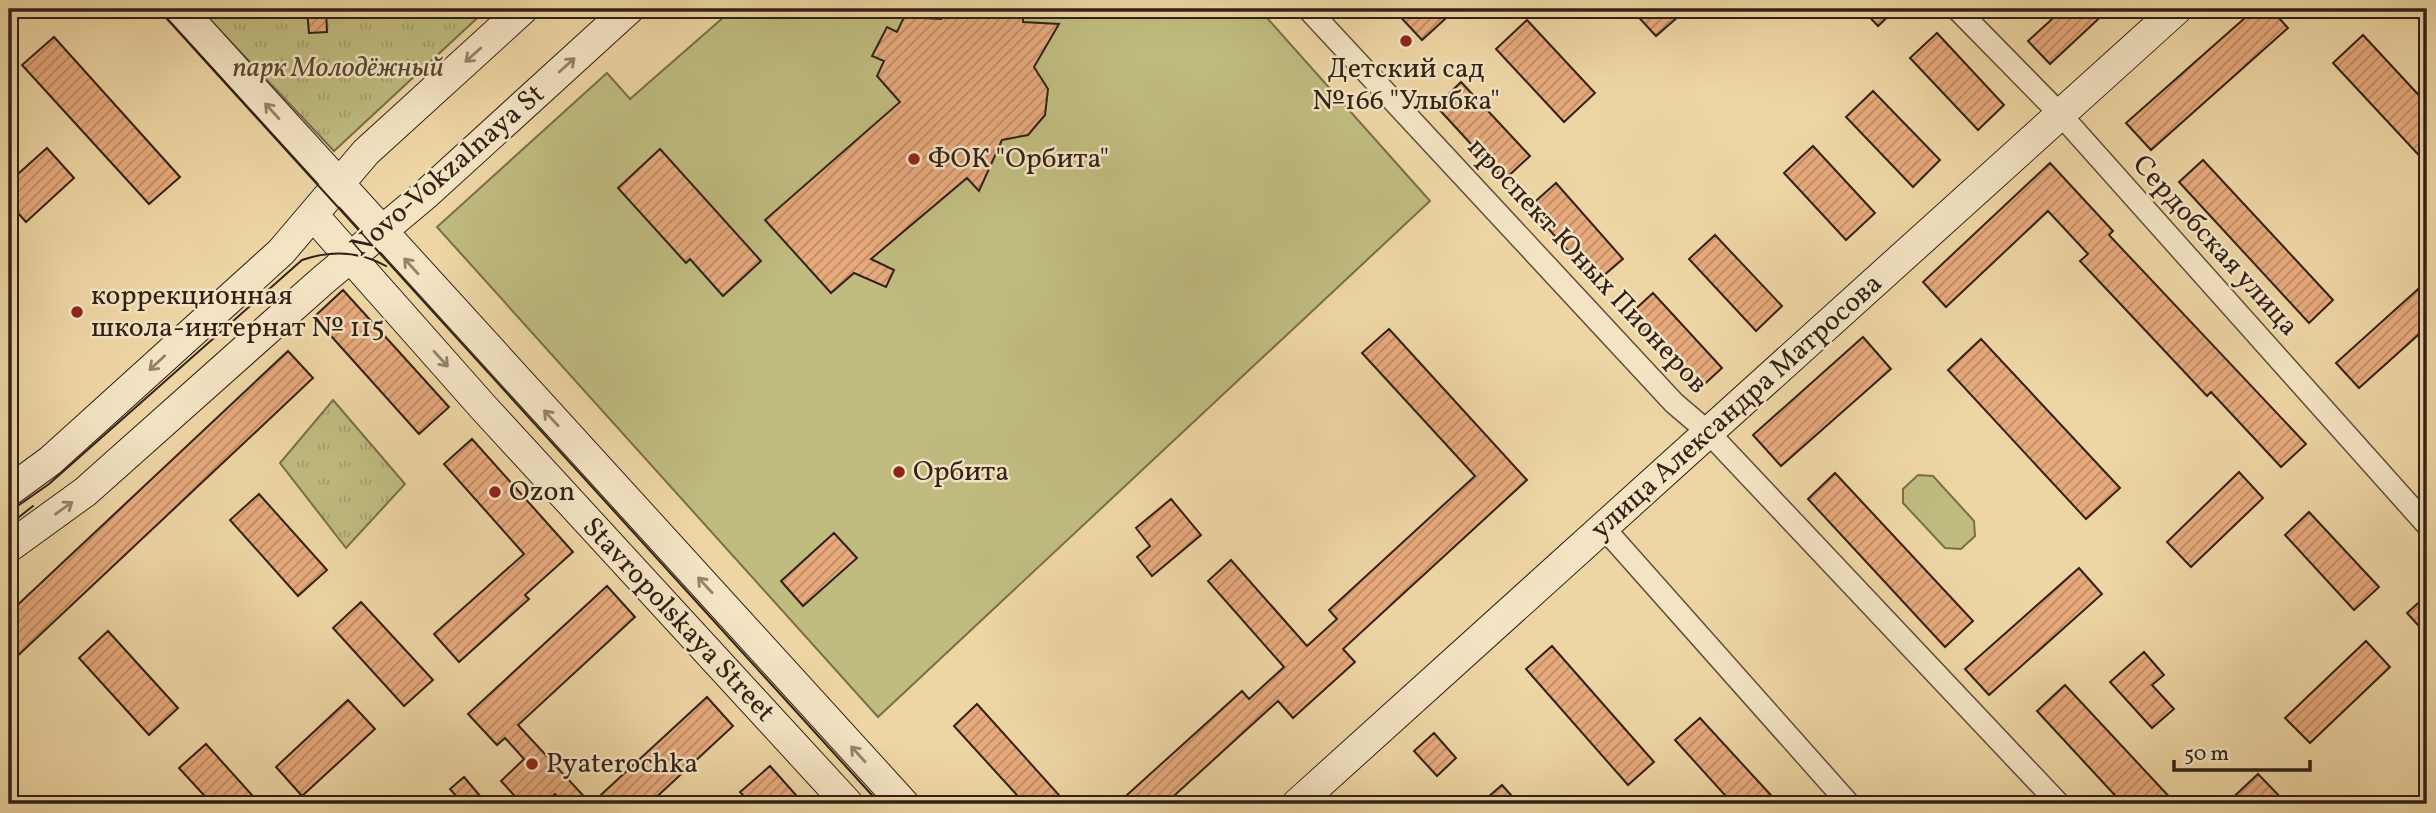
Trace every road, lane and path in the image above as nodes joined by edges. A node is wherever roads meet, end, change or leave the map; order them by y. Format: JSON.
{"nodes":[{"id":1,"x":180,"y":9,"type":"edge"},
{"id":2,"x":523,"y":9,"type":"edge"},
{"id":3,"x":629,"y":9,"type":"edge"},
{"id":4,"x":1308,"y":9,"type":"edge"},
{"id":5,"x":1957,"y":9,"type":"edge"},
{"id":6,"x":2177,"y":9,"type":"edge"},
{"id":7,"x":2061,"y":115,"type":"junction"},
{"id":8,"x":338,"y":184,"type":"junction"},
{"id":9,"x":313,"y":215,"type":"junction"},
{"id":10,"x":380,"y":232,"type":"junction"},
{"id":11,"x":350,"y":257,"type":"junction"},
{"id":12,"x":1708,"y":432,"type":"junction"},
{"id":13,"x":9,"y":491,"type":"edge"},
{"id":14,"x":2427,"y":525,"type":"edge"},
{"id":15,"x":1604,"y":527,"type":"junction"},
{"id":16,"x":9,"y":547,"type":"edge"},
{"id":17,"x":848,"y":804,"type":"edge"},
{"id":18,"x":904,"y":804,"type":"edge"},
{"id":19,"x":1297,"y":804,"type":"edge"},
{"id":20,"x":1849,"y":804,"type":"edge"},
{"id":21,"x":2059,"y":804,"type":"edge"}],
"edges":[{"from":8,"to":1,"type":"street","one_way":true},
{"from":2,"to":8,"type":"street","name":"Novo-Vokzalnaya St","one_way":true},
{"from":10,"to":3,"type":"street","name":"Novo-Vokzalnaya St","one_way":true},
{"from":4,"to":12,"type":"street","name":"проспект Юных Пионеров"},
{"from":5,"to":7,"type":"street","name":"Сердобская улица"},
{"from":6,"to":7,"type":"street","name":"улица Александра Матросова"},
{"from":7,"to":12,"type":"street","name":"улица Александра Матросова"},
{"from":7,"to":14,"type":"street","name":"Сердобская улица"},
{"from":8,"to":9,"type":"street","name":"Novo-Vokzalnaya St"},
{"from":8,"to":10,"type":"street","name":"Stavropolskaya Street"},
{"from":9,"to":11,"type":"street","name":"Stavropolskaya Street"},
{"from":9,"to":13,"type":"street","name":"Novo-Vokzalnaya St","one_way":true},
{"from":10,"to":11,"type":"street","name":"Novo-Vokzalnaya St"},
{"from":18,"to":10,"type":"street","name":"Stavropolskaya Street","one_way":true},
{"from":16,"to":11,"type":"street","name":"Novo-Vokzalnaya St","one_way":true},
{"from":11,"to":17,"type":"street","name":"Stavropolskaya Street","one_way":true},
{"from":12,"to":15,"type":"street","name":"улица Александра Матросова"},
{"from":12,"to":21,"type":"street","name":"проспект Юных Пионеров"},
{"from":15,"to":19,"type":"street","name":"улица Александра Матросова"},
{"from":15,"to":20,"type":"street"}]}
